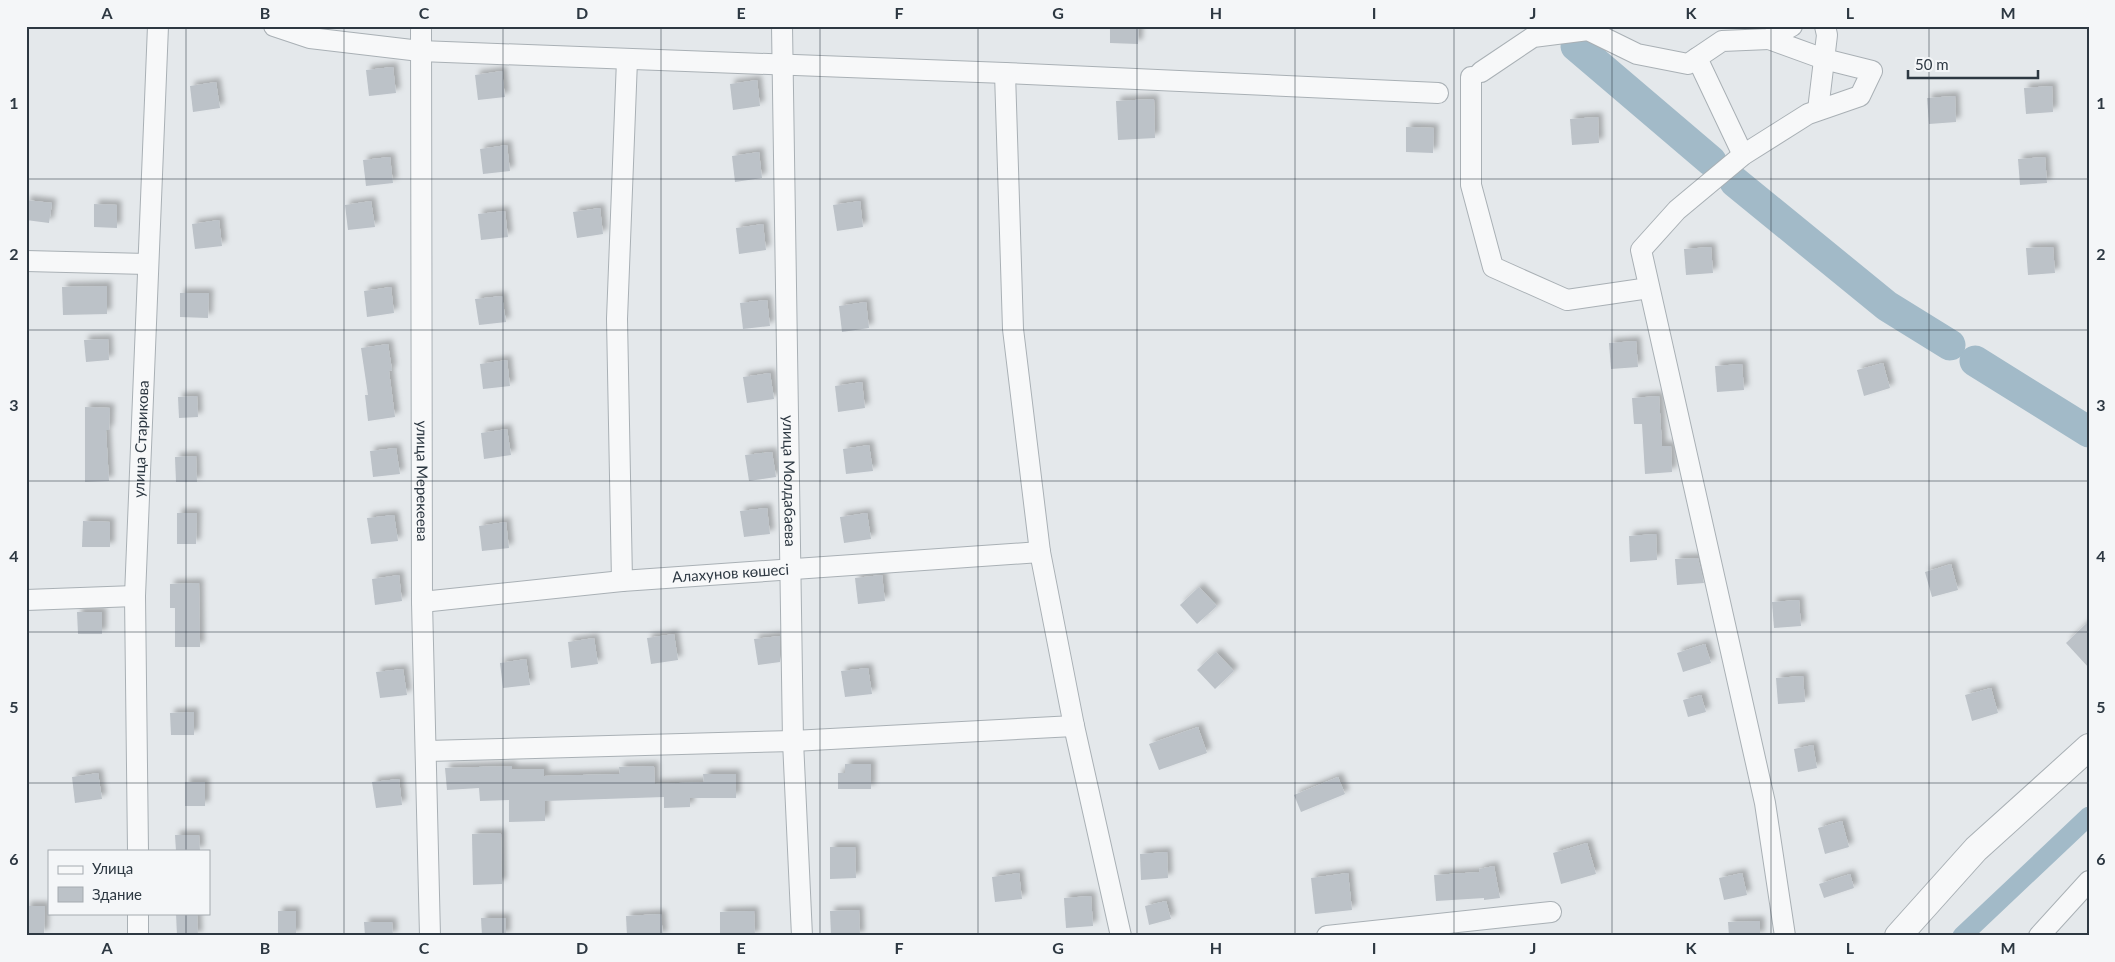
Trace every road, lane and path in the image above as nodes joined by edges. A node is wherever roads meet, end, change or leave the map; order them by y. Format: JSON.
{"nodes":[{"id":1,"x":158,"y":26,"type":"edge"},
{"id":2,"x":274,"y":26,"type":"edge"},
{"id":3,"x":421,"y":26,"type":"edge"},
{"id":4,"x":782,"y":26,"type":"edge"},
{"id":5,"x":1792,"y":26,"type":"edge"},
{"id":6,"x":1825,"y":26,"type":"edge"},
{"id":7,"x":1768,"y":39,"type":"junction"},
{"id":8,"x":420,"y":51,"type":"junction"},
{"id":9,"x":1697,"y":58,"type":"junction"},
{"id":10,"x":1824,"y":59,"type":"junction"},
{"id":11,"x":626,"y":60,"type":"junction"},
{"id":12,"x":783,"y":65,"type":"junction"},
{"id":13,"x":1005,"y":73,"type":"junction"},
{"id":14,"x":1438,"y":94,"type":"dead end"},
{"id":15,"x":1818,"y":110,"type":"junction"},
{"id":16,"x":1744,"y":155,"type":"junction"},
{"id":17,"x":26,"y":261,"type":"edge"},
{"id":18,"x":147,"y":264,"type":"junction"},
{"id":19,"x":1649,"y":288,"type":"junction"},
{"id":20,"x":1040,"y":552,"type":"junction"},
{"id":21,"x":791,"y":570,"type":"junction"},
{"id":22,"x":622,"y":581,"type":"junction"},
{"id":23,"x":136,"y":596,"type":"junction"},
{"id":24,"x":26,"y":600,"type":"edge"},
{"id":25,"x":422,"y":602,"type":"junction"},
{"id":26,"x":1074,"y":726,"type":"junction"},
{"id":27,"x":793,"y":741,"type":"junction"},
{"id":28,"x":2089,"y":747,"type":"edge"},
{"id":29,"x":427,"y":751,"type":"junction"},
{"id":30,"x":138,"y":850,"type":"edge"},
{"id":31,"x":2089,"y":881,"type":"edge"},
{"id":32,"x":1551,"y":912,"type":"dead end"},
{"id":33,"x":138,"y":914,"type":"edge"},
{"id":34,"x":138,"y":936,"type":"edge"},
{"id":35,"x":430,"y":936,"type":"edge"},
{"id":36,"x":802,"y":936,"type":"edge"},
{"id":37,"x":1121,"y":936,"type":"edge"},
{"id":38,"x":1327,"y":936,"type":"edge"},
{"id":39,"x":1785,"y":936,"type":"edge"},
{"id":40,"x":1898,"y":936,"type":"edge"},
{"id":41,"x":2039,"y":936,"type":"edge"}],
"edges":[{"from":1,"to":18,"type":"street","name":"улица Старикова"},
{"from":2,"to":8,"type":"street"},
{"from":3,"to":8,"type":"street","name":"улица Мерекеева"},
{"from":4,"to":12,"type":"street","name":"улица Молдабаева"},
{"from":5,"to":7,"type":"street"},
{"from":6,"to":10,"type":"street"},
{"from":7,"to":9,"type":"street"},
{"from":7,"to":10,"type":"street"},
{"from":8,"to":11,"type":"street"},
{"from":8,"to":25,"type":"street","name":"улица Мерекеева"},
{"from":9,"to":16,"type":"street"},
{"from":9,"to":19,"type":"street"},
{"from":10,"to":15,"type":"street"},
{"from":10,"to":15,"type":"street"},
{"from":11,"to":12,"type":"street"},
{"from":11,"to":22,"type":"street"},
{"from":12,"to":13,"type":"street"},
{"from":12,"to":21,"type":"street","name":"улица Молдабаева"},
{"from":13,"to":14,"type":"street"},
{"from":13,"to":20,"type":"street"},
{"from":15,"to":16,"type":"street"},
{"from":16,"to":19,"type":"street"},
{"from":17,"to":18,"type":"street"},
{"from":18,"to":23,"type":"street","name":"улица Старикова"},
{"from":19,"to":39,"type":"street"},
{"from":20,"to":21,"type":"street","name":"Алахунов көшесі"},
{"from":20,"to":26,"type":"street"},
{"from":21,"to":22,"type":"street","name":"Алахунов көшесі"},
{"from":21,"to":27,"type":"street","name":"улица Молдабаева"},
{"from":22,"to":25,"type":"street","name":"Алахунов көшесі"},
{"from":23,"to":24,"type":"street"},
{"from":23,"to":30,"type":"street","name":"улица Старикова"},
{"from":25,"to":29,"type":"street","name":"улица Мерекеева"},
{"from":26,"to":27,"type":"street"},
{"from":26,"to":37,"type":"street"},
{"from":27,"to":29,"type":"street"},
{"from":27,"to":36,"type":"street","name":"улица Молдабаева"},
{"from":28,"to":40,"type":"street"},
{"from":29,"to":35,"type":"street","name":"улица Мерекеева"},
{"from":31,"to":41,"type":"street"},
{"from":32,"to":38,"type":"street"},
{"from":33,"to":34,"type":"street"}]}
